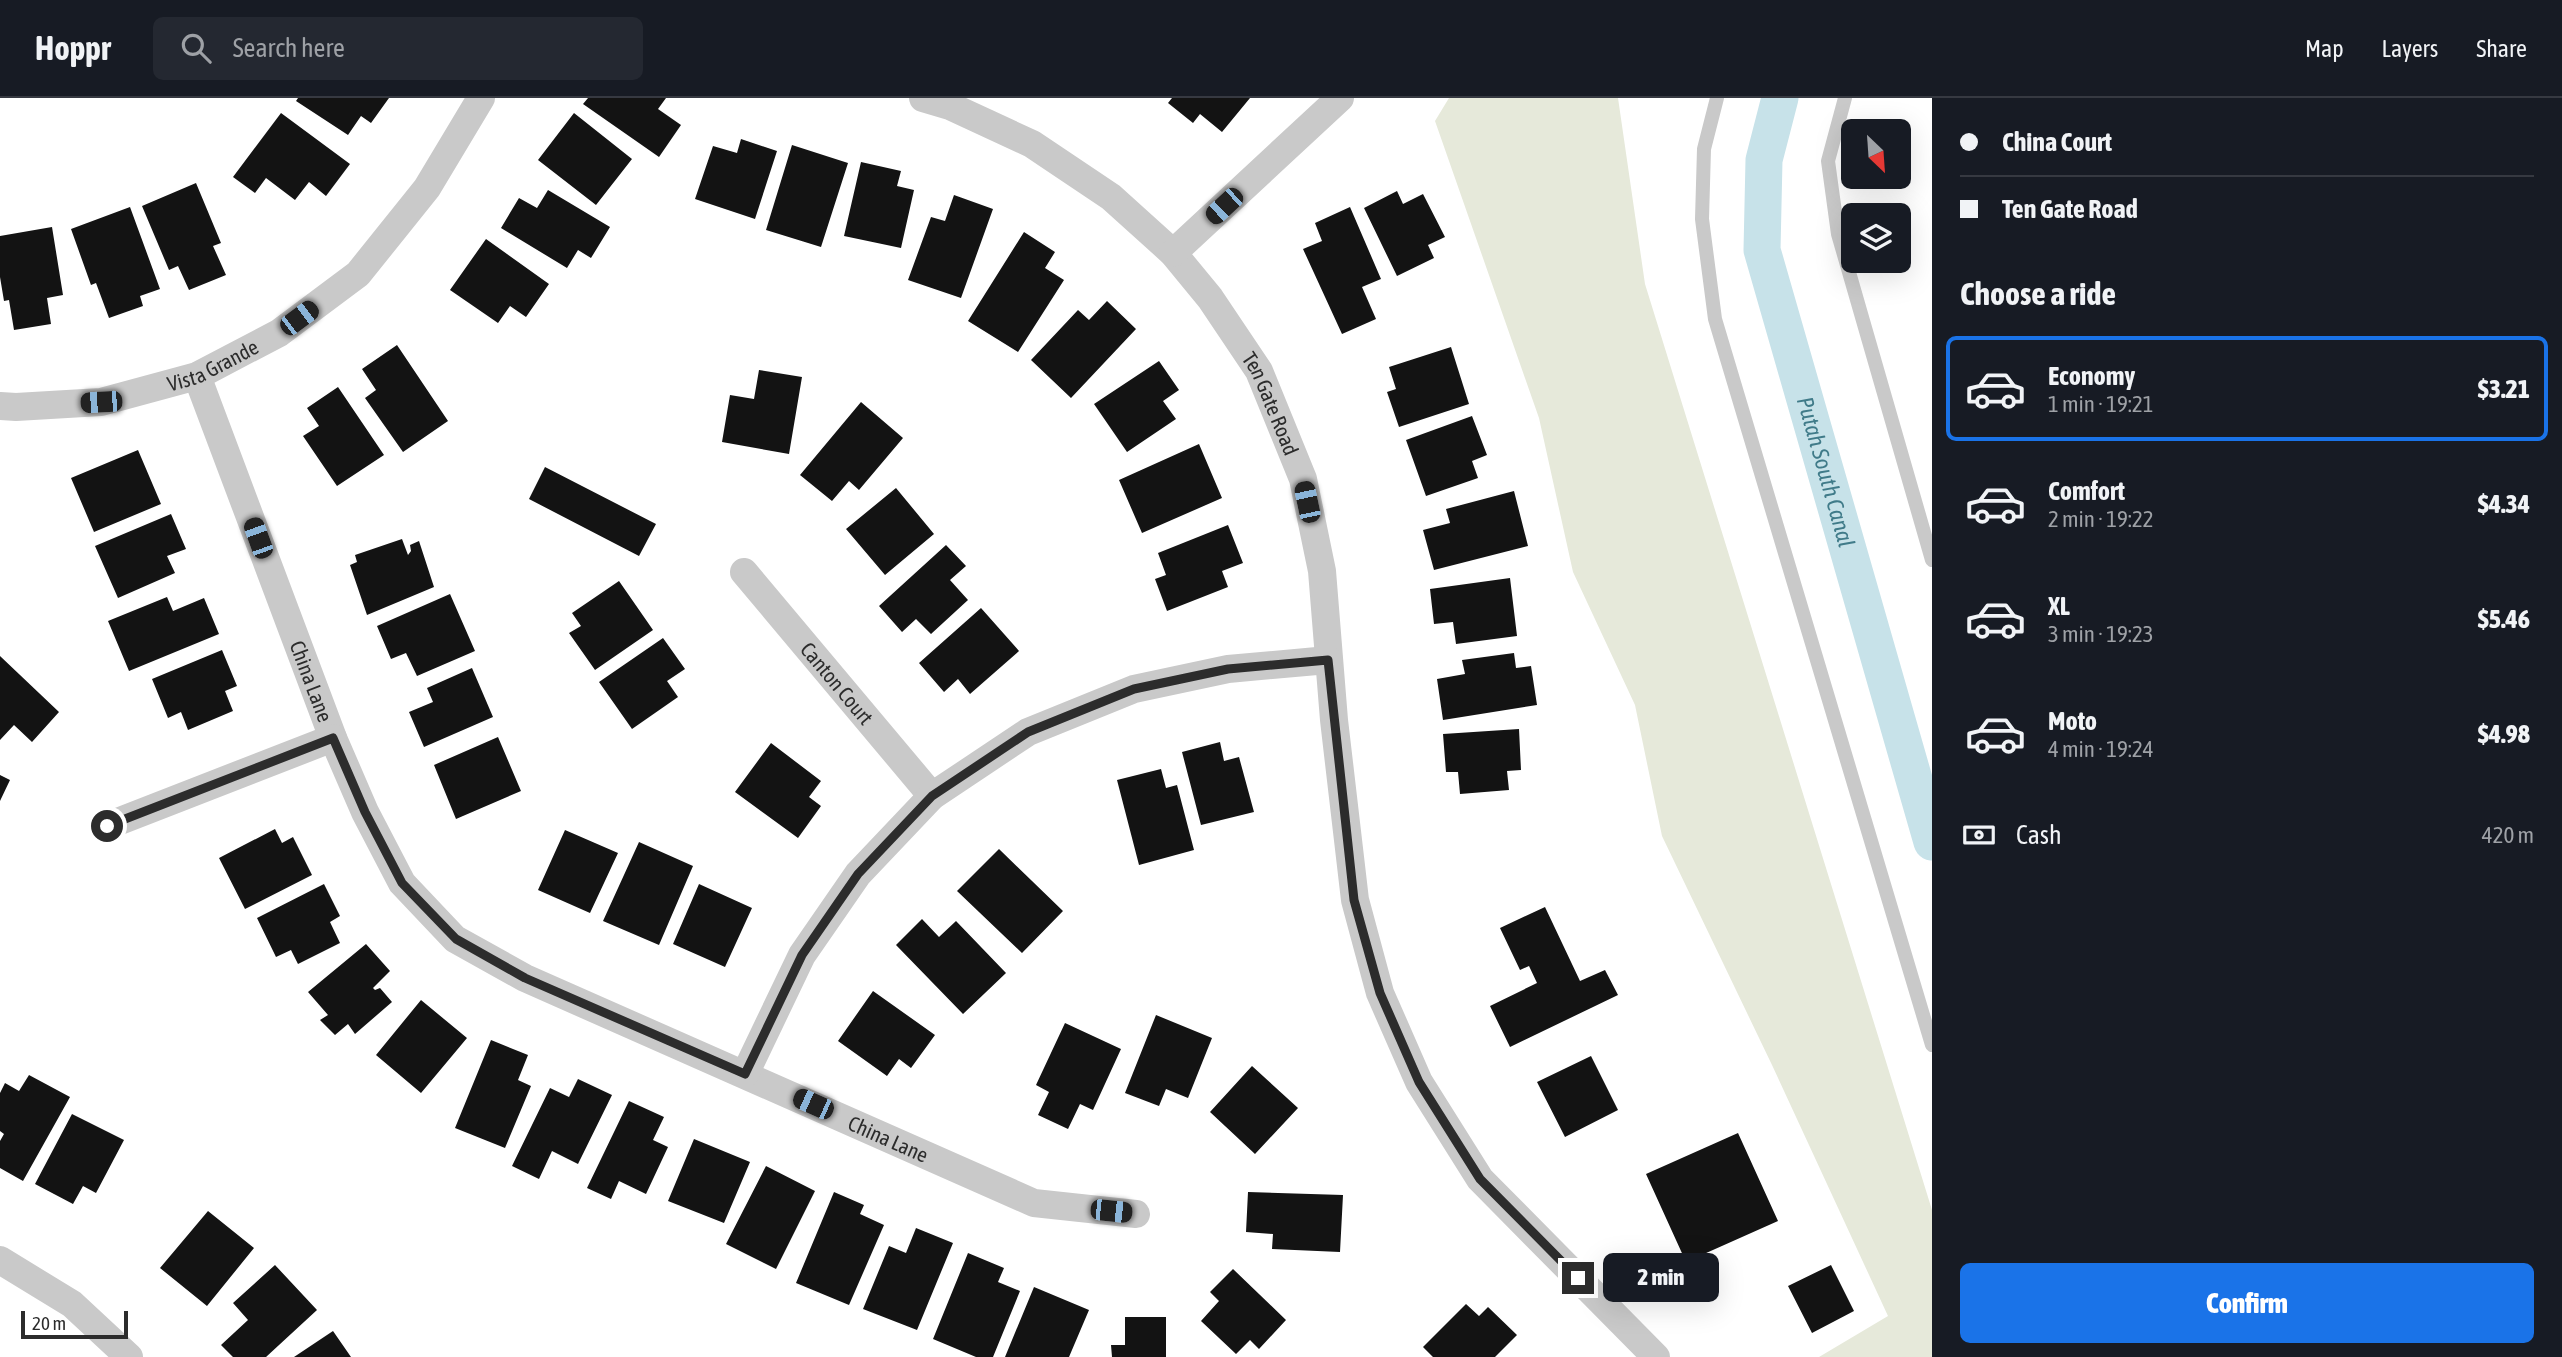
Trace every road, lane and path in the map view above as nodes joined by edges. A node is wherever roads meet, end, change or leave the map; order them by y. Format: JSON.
{"nodes":[{"id":1,"x":481,"y":98,"type":"edge"},
{"id":2,"x":923,"y":98,"type":"edge"},
{"id":3,"x":1340,"y":98,"type":"edge"},
{"id":4,"x":1717,"y":98,"type":"edge"},
{"id":5,"x":1845,"y":98,"type":"edge"},
{"id":6,"x":1173,"y":253,"type":"junction"},
{"id":7,"x":197,"y":376,"type":"junction"},
{"id":8,"x":0,"y":405,"type":"edge"},
{"id":9,"x":1932,"y":560,"type":"edge"},
{"id":10,"x":744,"y":572,"type":"dead end"},
{"id":11,"x":1328,"y":660,"type":"junction"},
{"id":12,"x":333,"y":738,"type":"junction"},
{"id":13,"x":932,"y":796,"type":"junction"},
{"id":14,"x":107,"y":826,"type":"dead end"},
{"id":15,"x":1932,"y":1045,"type":"edge"},
{"id":16,"x":745,"y":1074,"type":"junction"},
{"id":17,"x":1136,"y":1214,"type":"dead end"},
{"id":18,"x":0,"y":1260,"type":"edge"},
{"id":19,"x":129,"y":1357,"type":"edge"},
{"id":20,"x":1656,"y":1357,"type":"edge"}],
"edges":[{"from":1,"to":7,"type":"street","name":"Vista Grande"},
{"from":2,"to":6,"type":"street","name":"Ten Gate Road"},
{"from":3,"to":6,"type":"street"},
{"from":4,"to":15,"type":"lane"},
{"from":5,"to":9,"type":"lane"},
{"from":6,"to":11,"type":"street","name":"Ten Gate Road"},
{"from":7,"to":8,"type":"street","name":"Vista Grande"},
{"from":7,"to":12,"type":"street","name":"China Lane"},
{"from":10,"to":13,"type":"street","name":"Canton Court"},
{"from":11,"to":13,"type":"street"},
{"from":11,"to":20,"type":"street","name":"Ten Gate Road"},
{"from":12,"to":14,"type":"street"},
{"from":12,"to":16,"type":"street","name":"China Lane"},
{"from":13,"to":16,"type":"street"},
{"from":16,"to":17,"type":"street","name":"China Lane"},
{"from":18,"to":19,"type":"street"}]}
